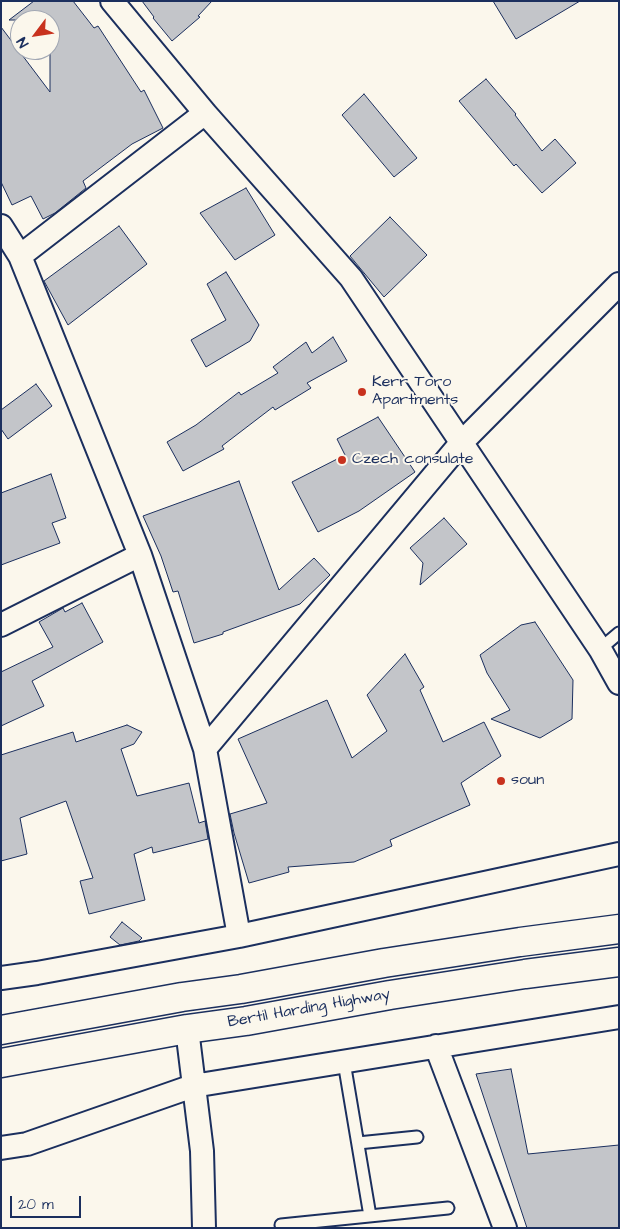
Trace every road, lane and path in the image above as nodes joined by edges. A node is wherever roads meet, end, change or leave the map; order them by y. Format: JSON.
{"nodes":[{"id":1,"x":112,"y":1,"type":"edge"},
{"id":2,"x":205,"y":113,"type":"junction"},
{"id":3,"x":1,"y":226,"type":"edge"},
{"id":4,"x":20,"y":256,"type":"junction"},
{"id":5,"x":619,"y":284,"type":"edge"},
{"id":6,"x":461,"y":442,"type":"junction"},
{"id":7,"x":140,"y":555,"type":"junction"},
{"id":8,"x":1,"y":625,"type":"edge"},
{"id":9,"x":619,"y":633,"type":"edge"},
{"id":10,"x":600,"y":649,"type":"junction"},
{"id":11,"x":619,"y":683,"type":"edge"},
{"id":12,"x":205,"y":749,"type":"junction"},
{"id":13,"x":619,"y":854,"type":"edge"},
{"id":14,"x":619,"y":929,"type":"edge"},
{"id":15,"x":239,"y":936,"type":"junction"},
{"id":16,"x":619,"y":962,"type":"edge"},
{"id":17,"x":1,"y":978,"type":"edge"},
{"id":18,"x":619,"y":1017,"type":"edge"},
{"id":19,"x":187,"y":1029,"type":"junction"},
{"id":20,"x":1,"y":1030,"type":"edge"},
{"id":21,"x":436,"y":1046,"type":"junction"},
{"id":22,"x":344,"y":1062,"type":"junction"},
{"id":23,"x":1,"y":1063,"type":"edge"},
{"id":24,"x":193,"y":1086,"type":"junction"},
{"id":25,"x":417,"y":1137,"type":"dead end"},
{"id":26,"x":358,"y":1144,"type":"junction"},
{"id":27,"x":1,"y":1148,"type":"edge"},
{"id":28,"x":448,"y":1208,"type":"dead end"},
{"id":29,"x":370,"y":1216,"type":"junction"},
{"id":30,"x":281,"y":1225,"type":"dead end"},
{"id":31,"x":204,"y":1228,"type":"edge"},
{"id":32,"x":505,"y":1228,"type":"edge"}],
"edges":[{"from":1,"to":2,"type":"street"},
{"from":2,"to":4,"type":"street"},
{"from":2,"to":6,"type":"street"},
{"from":3,"to":4,"type":"street"},
{"from":4,"to":7,"type":"street"},
{"from":5,"to":6,"type":"street"},
{"from":6,"to":10,"type":"street"},
{"from":6,"to":12,"type":"street"},
{"from":7,"to":8,"type":"street"},
{"from":7,"to":12,"type":"street"},
{"from":9,"to":10,"type":"lane"},
{"from":10,"to":11,"type":"street"},
{"from":12,"to":15,"type":"street"},
{"from":13,"to":15,"type":"street"},
{"from":14,"to":20,"type":"main road","name":"Bertil Harding Highway"},
{"from":15,"to":17,"type":"street"},
{"from":16,"to":19,"type":"main road","name":"Bertil Harding Highway"},
{"from":18,"to":21,"type":"street"},
{"from":19,"to":23,"type":"main road","name":"Bertil Harding Highway"},
{"from":19,"to":24,"type":"street"},
{"from":21,"to":22,"type":"street"},
{"from":21,"to":32,"type":"street"},
{"from":22,"to":24,"type":"street"},
{"from":22,"to":26,"type":"lane"},
{"from":24,"to":27,"type":"street"},
{"from":24,"to":31,"type":"street"},
{"from":25,"to":26,"type":"lane"},
{"from":26,"to":29,"type":"lane"},
{"from":28,"to":29,"type":"lane"},
{"from":29,"to":30,"type":"lane"}]}
